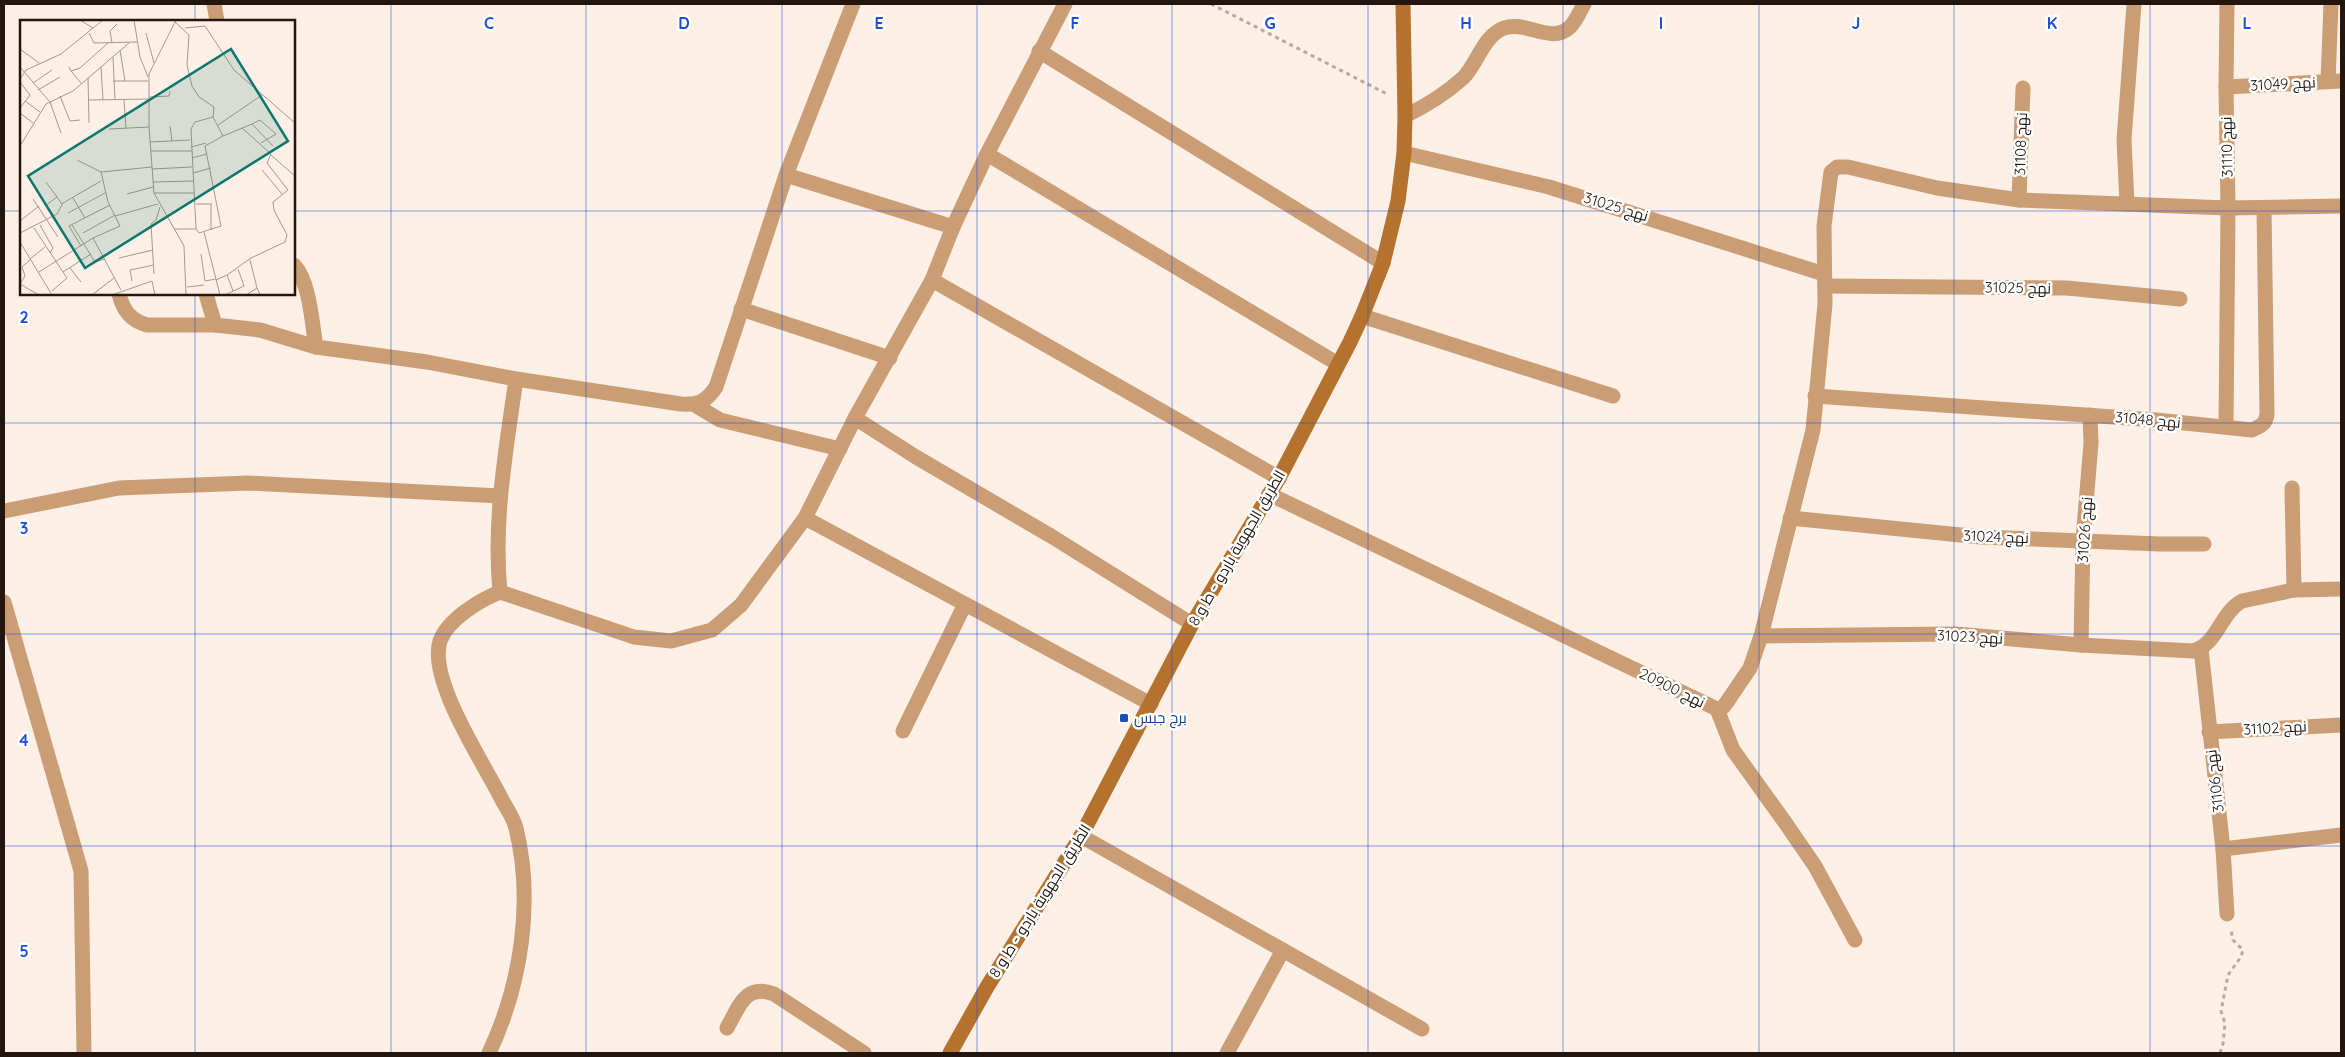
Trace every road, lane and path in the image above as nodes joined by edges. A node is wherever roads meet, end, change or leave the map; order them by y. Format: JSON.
{"nodes":[{"id":1,"x":214,"y":4,"type":"edge"},
{"id":2,"x":852,"y":4,"type":"edge"},
{"id":3,"x":1065,"y":4,"type":"edge"},
{"id":4,"x":1211,"y":4,"type":"edge"},
{"id":5,"x":1403,"y":4,"type":"edge"},
{"id":6,"x":1584,"y":4,"type":"edge"},
{"id":7,"x":2134,"y":4,"type":"edge"},
{"id":8,"x":2227,"y":4,"type":"edge"},
{"id":9,"x":2331,"y":4,"type":"edge"},
{"id":10,"x":217,"y":20,"type":"edge"},
{"id":11,"x":1039,"y":51,"type":"junction"},
{"id":12,"x":2334,"y":81,"type":"edge"},
{"id":13,"x":2226,"y":87,"type":"junction"},
{"id":14,"x":2023,"y":88,"type":"dead end"},
{"id":15,"x":1405,"y":109,"type":"junction"},
{"id":16,"x":1404,"y":153,"type":"junction"},
{"id":17,"x":987,"y":154,"type":"junction"},
{"id":18,"x":786,"y":175,"type":"junction"},
{"id":19,"x":2019,"y":200,"type":"junction"},
{"id":20,"x":2127,"y":204,"type":"junction"},
{"id":21,"x":2341,"y":206,"type":"edge"},
{"id":22,"x":2228,"y":208,"type":"junction"},
{"id":23,"x":2264,"y":208,"type":"junction"},
{"id":24,"x":953,"y":227,"type":"junction"},
{"id":25,"x":1382,"y":263,"type":"junction"},
{"id":26,"x":295,"y":266,"type":"edge"},
{"id":27,"x":932,"y":280,"type":"junction"},
{"id":28,"x":1824,"y":280,"type":"junction"},
{"id":29,"x":119,"y":295,"type":"edge"},
{"id":30,"x":206,"y":295,"type":"edge"},
{"id":31,"x":2180,"y":299,"type":"dead end"},
{"id":32,"x":741,"y":309,"type":"junction"},
{"id":33,"x":1362,"y":316,"type":"junction"},
{"id":34,"x":215,"y":325,"type":"junction"},
{"id":35,"x":316,"y":347,"type":"junction"},
{"id":36,"x":890,"y":358,"type":"junction"},
{"id":37,"x":1338,"y":364,"type":"junction"},
{"id":38,"x":516,"y":379,"type":"junction"},
{"id":39,"x":1613,"y":396,"type":"dead end"},
{"id":40,"x":1815,"y":396,"type":"junction"},
{"id":41,"x":695,"y":405,"type":"junction"},
{"id":42,"x":2090,"y":415,"type":"junction"},
{"id":43,"x":855,"y":418,"type":"junction"},
{"id":44,"x":2226,"y":426,"type":"junction"},
{"id":45,"x":840,"y":449,"type":"junction"},
{"id":46,"x":1279,"y":478,"type":"junction"},
{"id":47,"x":2292,"y":488,"type":"dead end"},
{"id":48,"x":1269,"y":494,"type":"junction"},
{"id":49,"x":500,"y":496,"type":"junction"},
{"id":50,"x":4,"y":511,"type":"edge"},
{"id":51,"x":805,"y":518,"type":"junction"},
{"id":52,"x":1790,"y":518,"type":"junction"},
{"id":53,"x":2083,"y":540,"type":"junction"},
{"id":54,"x":2204,"y":544,"type":"dead end"},
{"id":55,"x":2341,"y":589,"type":"edge"},
{"id":56,"x":2294,"y":590,"type":"junction"},
{"id":57,"x":500,"y":592,"type":"junction"},
{"id":58,"x":4,"y":602,"type":"edge"},
{"id":59,"x":965,"y":604,"type":"junction"},
{"id":60,"x":1192,"y":624,"type":"junction"},
{"id":61,"x":1761,"y":636,"type":"junction"},
{"id":62,"x":2081,"y":645,"type":"junction"},
{"id":63,"x":2201,"y":648,"type":"junction"},
{"id":64,"x":1151,"y":704,"type":"junction"},
{"id":65,"x":1717,"y":709,"type":"junction"},
{"id":66,"x":2341,"y":724,"type":"edge"},
{"id":67,"x":902,"y":730,"type":"dead end"},
{"id":68,"x":2209,"y":732,"type":"junction"},
{"id":69,"x":2341,"y":835,"type":"edge"},
{"id":70,"x":1081,"y":836,"type":"junction"},
{"id":71,"x":2223,"y":850,"type":"junction"},
{"id":72,"x":2227,"y":914,"type":"joint"},
{"id":73,"x":1855,"y":940,"type":"dead end"},
{"id":74,"x":1283,"y":950,"type":"junction"},
{"id":75,"x":726,"y":1028,"type":"dead end"},
{"id":76,"x":1422,"y":1029,"type":"dead end"},
{"id":77,"x":84,"y":1053,"type":"edge"},
{"id":78,"x":490,"y":1053,"type":"edge"},
{"id":79,"x":864,"y":1053,"type":"edge"},
{"id":80,"x":950,"y":1053,"type":"edge"},
{"id":81,"x":1228,"y":1053,"type":"edge"},
{"id":82,"x":2220,"y":1053,"type":"edge"}],
"edges":[{"from":1,"to":10,"type":"street"},
{"from":2,"to":18,"type":"street"},
{"from":3,"to":11,"type":"street"},
{"from":4,"to":15,"type":"path"},
{"from":5,"to":15,"type":"main road","name":"الطريق الجهوية باردو - ط و 8"},
{"from":6,"to":15,"type":"street"},
{"from":7,"to":20,"type":"street"},
{"from":8,"to":13,"type":"street","name":"نهج 31110"},
{"from":9,"to":12,"type":"street"},
{"from":11,"to":17,"type":"street"},
{"from":11,"to":25,"type":"street"},
{"from":12,"to":13,"type":"street","name":"نهج 31049"},
{"from":13,"to":22,"type":"street","name":"نهج 31110"},
{"from":14,"to":19,"type":"street","name":"نهج 31108"},
{"from":15,"to":16,"type":"main road","name":"الطريق الجهوية باردو - ط و 8"},
{"from":16,"to":25,"type":"main road","name":"الطريق الجهوية باردو - ط و 8"},
{"from":16,"to":28,"type":"street","name":"نهج 31025"},
{"from":17,"to":24,"type":"street"},
{"from":17,"to":37,"type":"street"},
{"from":18,"to":24,"type":"street"},
{"from":18,"to":32,"type":"street"},
{"from":19,"to":20,"type":"street"},
{"from":19,"to":28,"type":"street","name":"نهج 20900"},
{"from":20,"to":22,"type":"street"},
{"from":21,"to":23,"type":"street"},
{"from":22,"to":23,"type":"street"},
{"from":22,"to":44,"type":"street","name":"نهج 31110"},
{"from":23,"to":44,"type":"street","name":"نهج 31048"},
{"from":24,"to":27,"type":"street"},
{"from":25,"to":33,"type":"main road","name":"الطريق الجهوية باردو - ط و 8"},
{"from":26,"to":35,"type":"street"},
{"from":27,"to":36,"type":"street"},
{"from":27,"to":46,"type":"street"},
{"from":28,"to":31,"type":"street","name":"نهج 31025"},
{"from":28,"to":40,"type":"street","name":"نهج 20900"},
{"from":29,"to":34,"type":"street"},
{"from":30,"to":34,"type":"street"},
{"from":32,"to":36,"type":"street"},
{"from":32,"to":41,"type":"street"},
{"from":33,"to":37,"type":"main road","name":"الطريق الجهوية باردو - ط و 8"},
{"from":33,"to":39,"type":"street"},
{"from":34,"to":35,"type":"street"},
{"from":35,"to":38,"type":"street"},
{"from":36,"to":43,"type":"street"},
{"from":37,"to":46,"type":"main road","name":"الطريق الجهوية باردو - ط و 8"},
{"from":38,"to":41,"type":"street"},
{"from":38,"to":49,"type":"street"},
{"from":40,"to":42,"type":"street","name":"نهج 31048"},
{"from":40,"to":52,"type":"street","name":"نهج 20900"},
{"from":41,"to":45,"type":"street"},
{"from":42,"to":44,"type":"street","name":"نهج 31048"},
{"from":42,"to":53,"type":"street","name":"نهج 31026"},
{"from":43,"to":45,"type":"street"},
{"from":43,"to":60,"type":"street"},
{"from":45,"to":51,"type":"street"},
{"from":46,"to":48,"type":"main road","name":"الطريق الجهوية باردو - ط و 8"},
{"from":47,"to":56,"type":"street"},
{"from":48,"to":60,"type":"main road","name":"الطريق الجهوية باردو - ط و 8"},
{"from":48,"to":65,"type":"street","name":"نهج 20900"},
{"from":49,"to":50,"type":"street"},
{"from":49,"to":57,"type":"street"},
{"from":51,"to":57,"type":"street"},
{"from":51,"to":59,"type":"street"},
{"from":52,"to":53,"type":"street","name":"نهج 31024"},
{"from":52,"to":61,"type":"street","name":"نهج 20900"},
{"from":53,"to":54,"type":"street","name":"نهج 31024"},
{"from":53,"to":62,"type":"street","name":"نهج 31026"},
{"from":55,"to":56,"type":"street"},
{"from":56,"to":63,"type":"street"},
{"from":57,"to":78,"type":"street"},
{"from":58,"to":77,"type":"street"},
{"from":59,"to":64,"type":"street"},
{"from":59,"to":67,"type":"street"},
{"from":60,"to":64,"type":"main road","name":"الطريق الجهوية باردو - ط و 8"},
{"from":61,"to":62,"type":"street","name":"نهج 31023"},
{"from":61,"to":65,"type":"street","name":"نهج 20900"},
{"from":62,"to":63,"type":"street","name":"نهج 31023"},
{"from":63,"to":68,"type":"street","name":"نهج 31106"},
{"from":64,"to":70,"type":"main road","name":"الطريق الجهوية باردو - ط و 8"},
{"from":65,"to":73,"type":"street"},
{"from":66,"to":68,"type":"street","name":"نهج 31102"},
{"from":68,"to":71,"type":"street","name":"نهج 31106"},
{"from":69,"to":71,"type":"street"},
{"from":70,"to":74,"type":"street"},
{"from":70,"to":80,"type":"main road","name":"الطريق الجهوية باردو - ط و 8"},
{"from":71,"to":72,"type":"street","name":"نهج 31106"},
{"from":72,"to":82,"type":"path"},
{"from":74,"to":76,"type":"street"},
{"from":74,"to":81,"type":"street"},
{"from":75,"to":79,"type":"street"}]}
